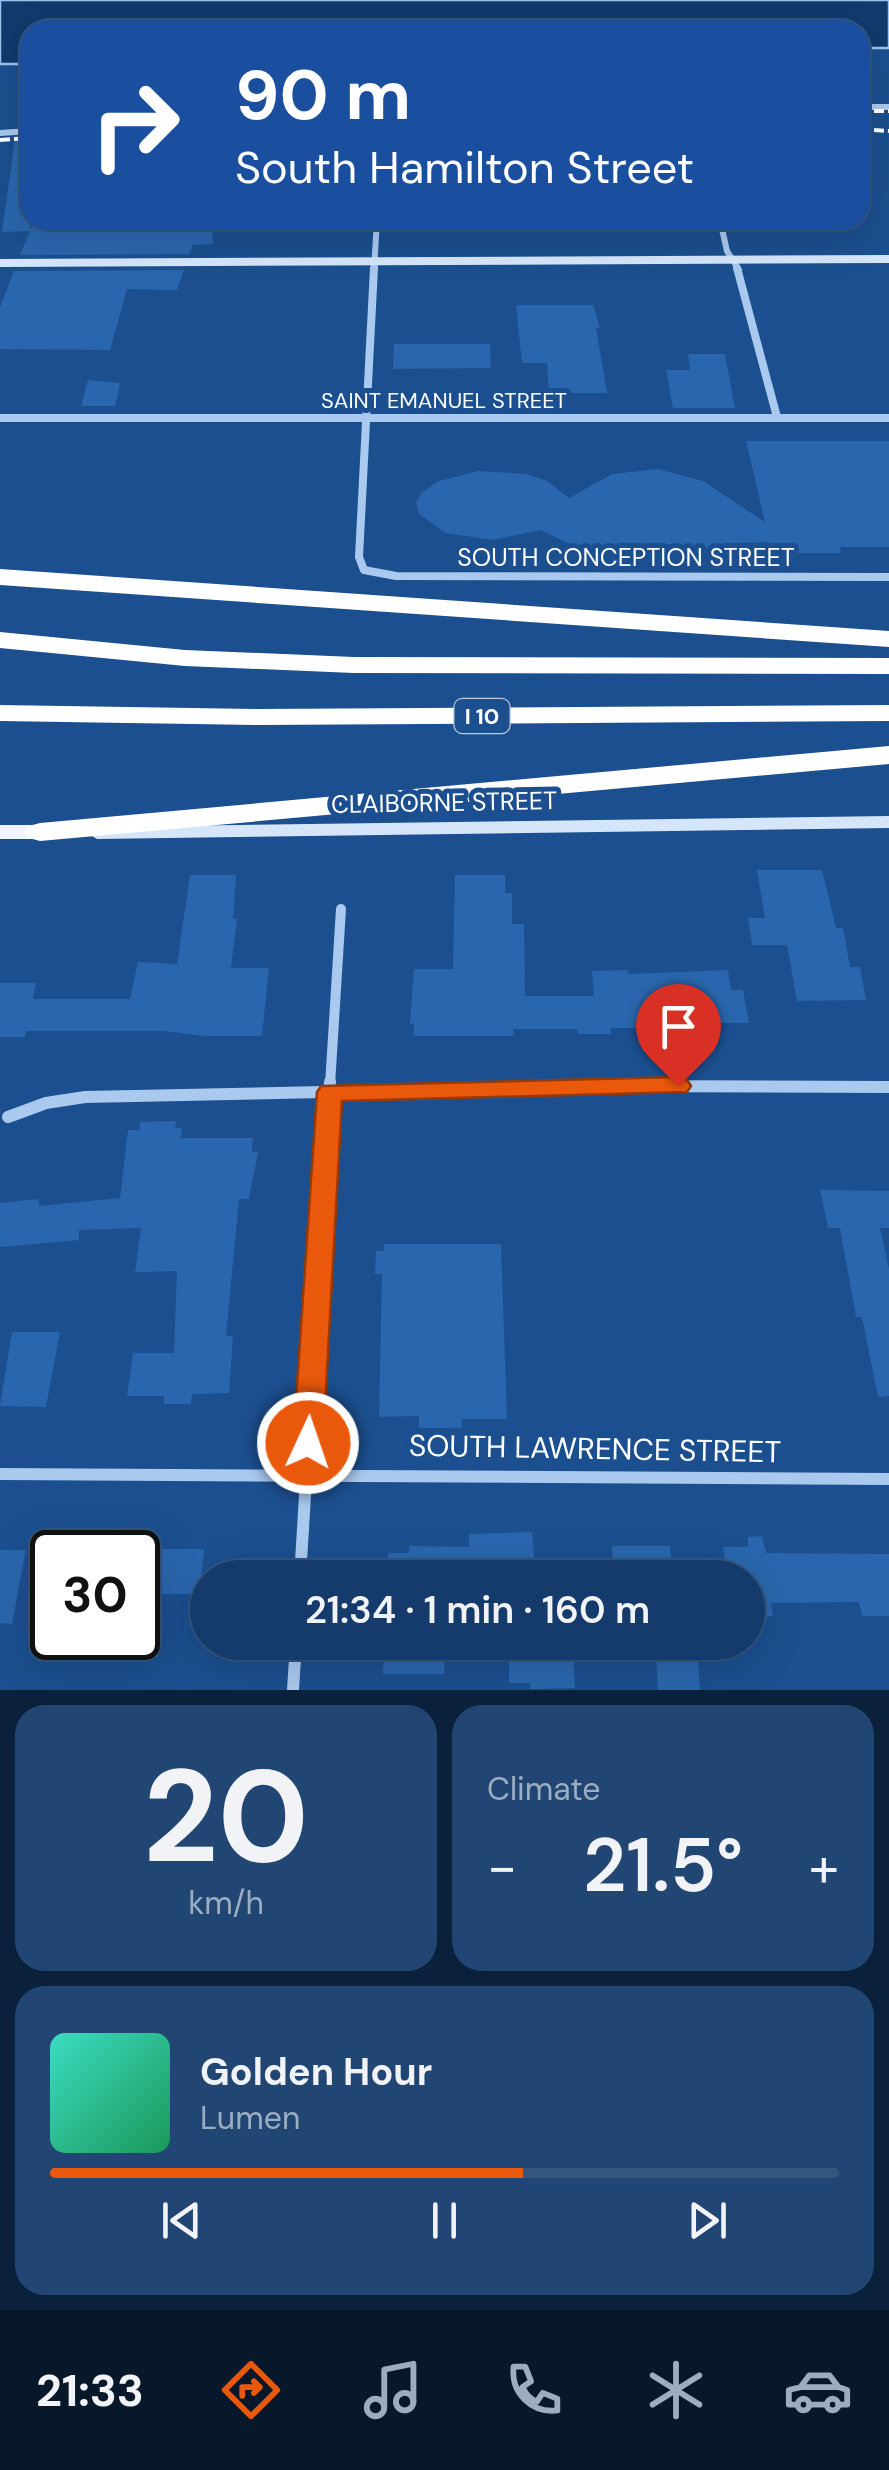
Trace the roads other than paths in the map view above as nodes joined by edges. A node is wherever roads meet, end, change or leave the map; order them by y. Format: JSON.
{"nodes":[{"id":1,"x":377,"y":230,"type":"edge"},
{"id":2,"x":723,"y":230,"type":"edge"},
{"id":3,"x":889,"y":259,"type":"edge"},
{"id":4,"x":733,"y":261,"type":"junction"},
{"id":5,"x":375,"y":262,"type":"junction"},
{"id":6,"x":0,"y":263,"type":"edge"},
{"id":7,"x":0,"y":418,"type":"edge"},
{"id":8,"x":366,"y":418,"type":"junction"},
{"id":9,"x":777,"y":418,"type":"junction"},
{"id":10,"x":889,"y":418,"type":"edge"},
{"id":11,"x":0,"y":577,"type":"edge"},
{"id":12,"x":889,"y":577,"type":"edge"},
{"id":13,"x":889,"y":639,"type":"edge"},
{"id":14,"x":0,"y":640,"type":"edge"},
{"id":15,"x":889,"y":666,"type":"edge"},
{"id":16,"x":0,"y":713,"type":"edge"},
{"id":17,"x":889,"y":713,"type":"edge"},
{"id":18,"x":889,"y":755,"type":"edge"},
{"id":19,"x":889,"y":823,"type":"edge"},
{"id":20,"x":0,"y":832,"type":"edge"},
{"id":21,"x":40,"y":832,"type":"junction"},
{"id":22,"x":341,"y":908,"type":"dead end"},
{"id":23,"x":889,"y":1086,"type":"edge"},
{"id":24,"x":330,"y":1092,"type":"junction"},
{"id":25,"x":8,"y":1117,"type":"dead end"},
{"id":26,"x":306,"y":1473,"type":"junction"},
{"id":27,"x":0,"y":1474,"type":"edge"},
{"id":28,"x":889,"y":1479,"type":"edge"},
{"id":29,"x":301,"y":1560,"type":"edge"},
{"id":30,"x":295,"y":1660,"type":"edge"},
{"id":31,"x":293,"y":1690,"type":"edge"}],
"edges":[{"from":1,"to":5,"type":"street"},
{"from":2,"to":4,"type":"street"},
{"from":3,"to":4,"type":"street"},
{"from":4,"to":5,"type":"street"},
{"from":4,"to":9,"type":"street"},
{"from":5,"to":6,"type":"street"},
{"from":5,"to":8,"type":"street"},
{"from":7,"to":8,"type":"street","name":"SAINT EMANUEL STREET"},
{"from":8,"to":9,"type":"street","name":"SAINT EMANUEL STREET"},
{"from":8,"to":12,"type":"street","name":"SOUTH CONCEPTION STREET"},
{"from":9,"to":10,"type":"street","name":"SAINT EMANUEL STREET"},
{"from":11,"to":13,"type":"highway"},
{"from":14,"to":15,"type":"highway","number":"I 10"},
{"from":16,"to":17,"type":"highway","number":"I 10"},
{"from":18,"to":21,"type":"highway"},
{"from":19,"to":21,"type":"street","name":"CLAIBORNE STREET"},
{"from":20,"to":21,"type":"main road","name":"CLAIBORNE STREET"},
{"from":22,"to":24,"type":"street"},
{"from":23,"to":24,"type":"street"},
{"from":24,"to":25,"type":"street"},
{"from":24,"to":26,"type":"street"},
{"from":26,"to":27,"type":"street","name":"SOUTH LAWRENCE STREET"},
{"from":26,"to":28,"type":"street","name":"SOUTH LAWRENCE STREET"},
{"from":26,"to":29,"type":"street"},
{"from":30,"to":31,"type":"street"}]}
